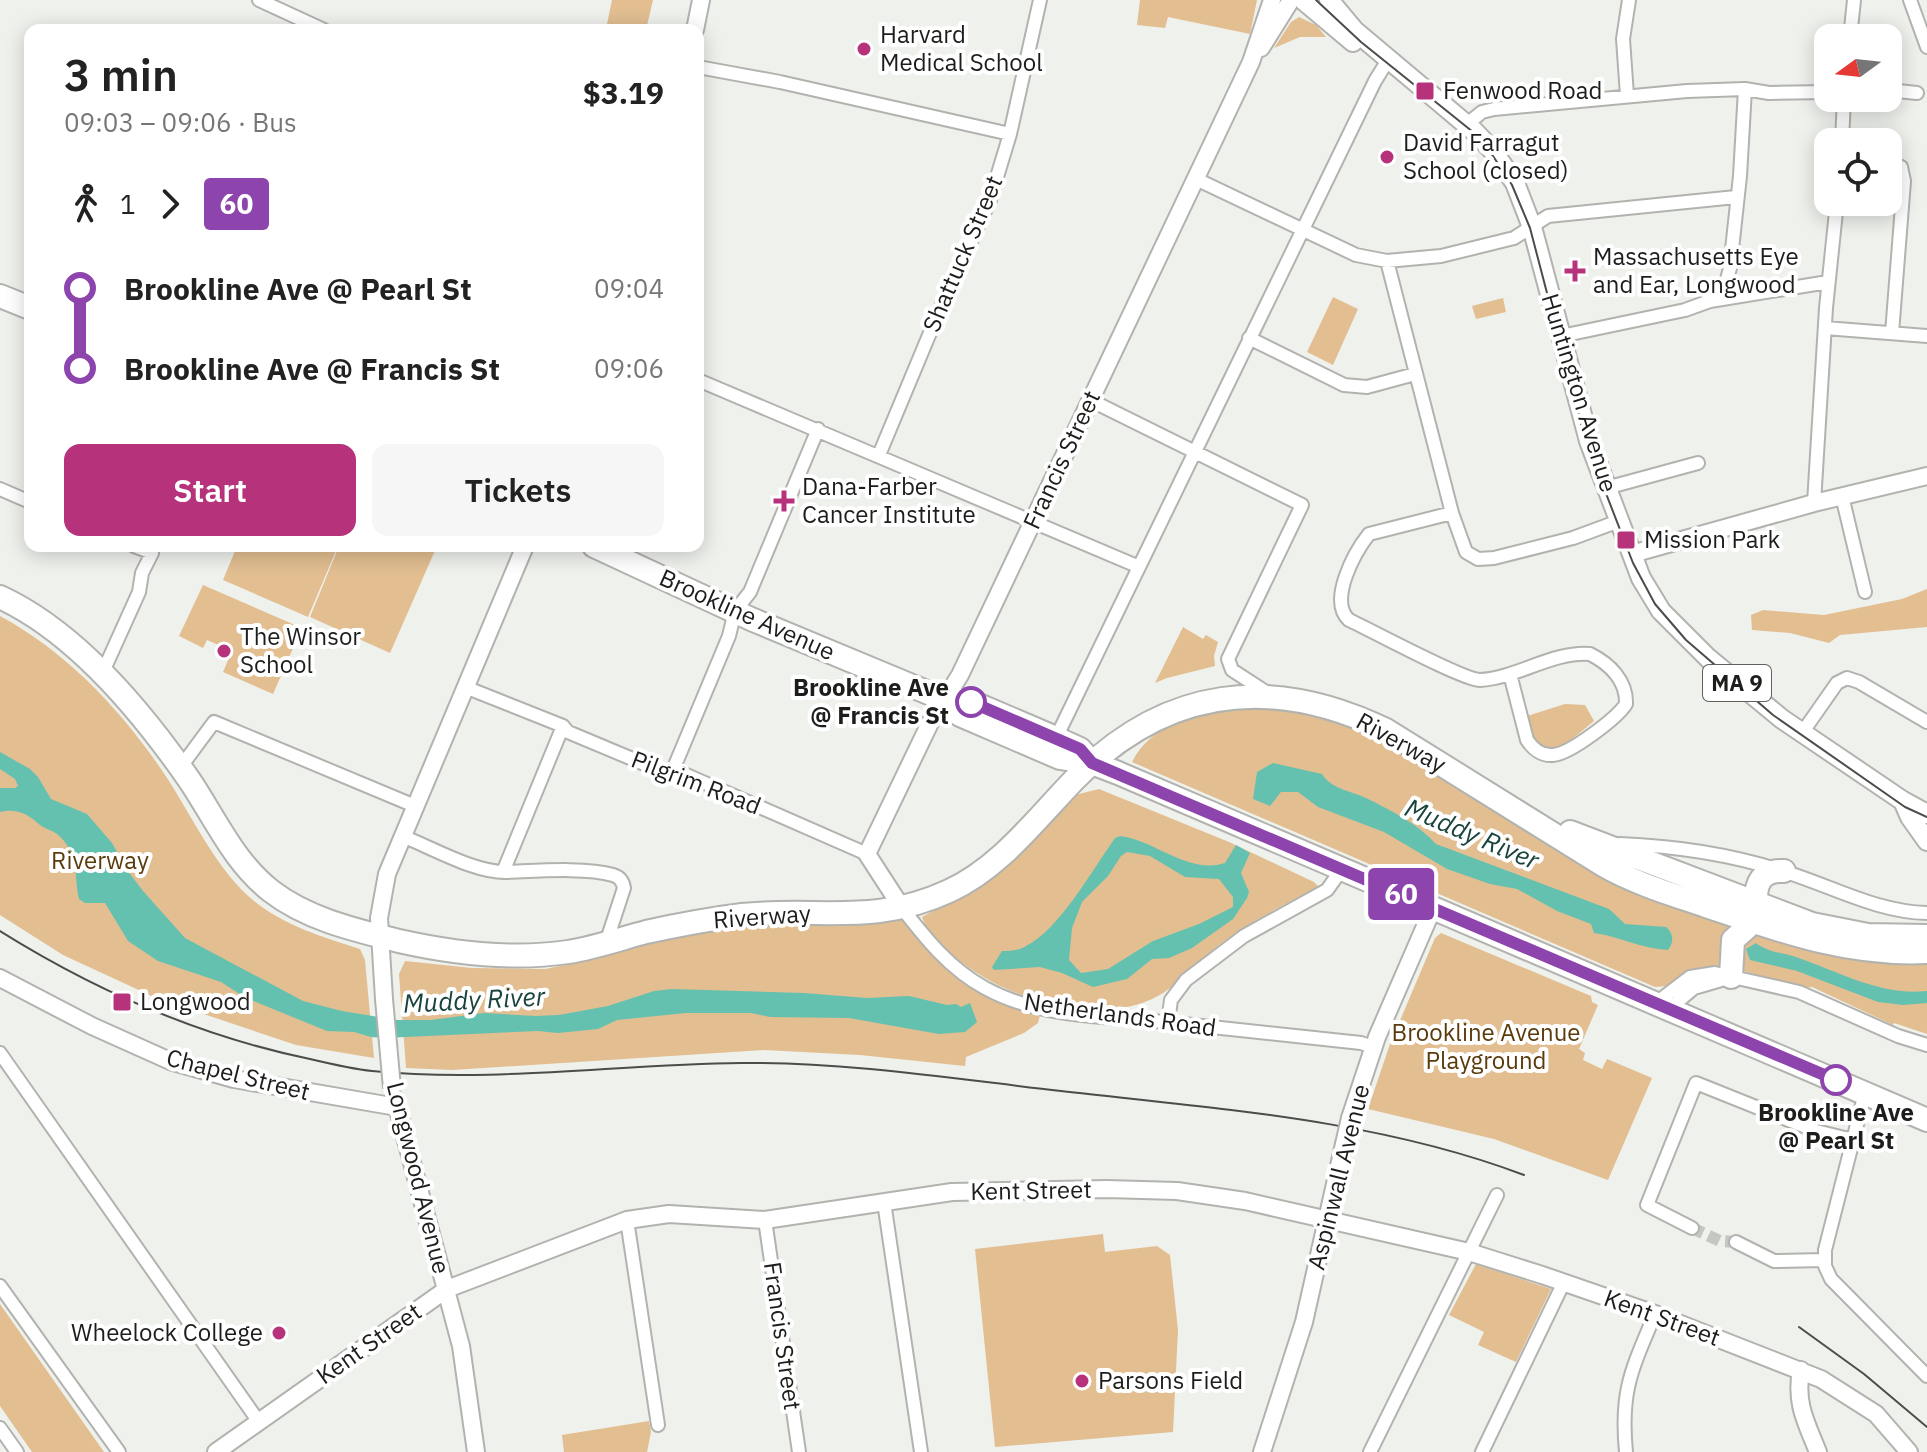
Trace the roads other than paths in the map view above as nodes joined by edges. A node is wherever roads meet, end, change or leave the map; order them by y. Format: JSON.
{"nodes":[{"id":1,"x":259,"y":0,"type":"edge"},
{"id":2,"x":701,"y":0,"type":"edge"},
{"id":3,"x":1040,"y":0,"type":"edge"},
{"id":4,"x":1272,"y":0,"type":"edge"},
{"id":5,"x":1291,"y":0,"type":"edge"},
{"id":6,"x":1303,"y":0,"type":"edge"},
{"id":7,"x":1329,"y":0,"type":"edge"},
{"id":8,"x":1629,"y":0,"type":"edge"},
{"id":9,"x":1854,"y":0,"type":"edge"},
{"id":10,"x":1910,"y":0,"type":"edge"},
{"id":11,"x":311,"y":24,"type":"edge"},
{"id":12,"x":696,"y":24,"type":"edge"},
{"id":13,"x":1851,"y":24,"type":"edge"},
{"id":14,"x":1927,"y":47,"type":"edge"},
{"id":15,"x":1388,"y":60,"type":"junction"},
{"id":16,"x":1251,"y":62,"type":"junction"},
{"id":17,"x":704,"y":68,"type":"edge"},
{"id":18,"x":1745,"y":89,"type":"junction"},
{"id":19,"x":1902,"y":91,"type":"edge"},
{"id":20,"x":1814,"y":92,"type":"edge"},
{"id":21,"x":1917,"y":93,"type":"dead end"},
{"id":22,"x":1627,"y":95,"type":"junction"},
{"id":23,"x":1467,"y":124,"type":"junction"},
{"id":24,"x":1010,"y":134,"type":"junction"},
{"id":25,"x":1902,"y":172,"type":"edge"},
{"id":26,"x":1196,"y":179,"type":"junction"},
{"id":27,"x":1736,"y":197,"type":"junction"},
{"id":28,"x":1902,"y":206,"type":"edge"},
{"id":29,"x":1835,"y":216,"type":"edge"},
{"id":30,"x":1901,"y":216,"type":"edge"},
{"id":31,"x":1532,"y":227,"type":"junction"},
{"id":32,"x":1302,"y":229,"type":"junction"},
{"id":33,"x":1387,"y":261,"type":"junction"},
{"id":34,"x":1828,"y":282,"type":"junction"},
{"id":35,"x":0,"y":296,"type":"edge"},
{"id":36,"x":1710,"y":301,"type":"junction"},
{"id":37,"x":24,"y":306,"type":"edge"},
{"id":38,"x":1825,"y":328,"type":"junction"},
{"id":39,"x":1892,"y":333,"type":"junction"},
{"id":40,"x":1561,"y":336,"type":"junction"},
{"id":41,"x":1927,"y":336,"type":"edge"},
{"id":42,"x":1249,"y":338,"type":"junction"},
{"id":43,"x":1415,"y":374,"type":"junction"},
{"id":44,"x":704,"y":382,"type":"edge"},
{"id":45,"x":1090,"y":400,"type":"junction"},
{"id":46,"x":818,"y":429,"type":"junction"},
{"id":47,"x":1195,"y":451,"type":"junction"},
{"id":48,"x":879,"y":455,"type":"junction"},
{"id":49,"x":1698,"y":463,"type":"dead end"},
{"id":50,"x":1927,"y":476,"type":"edge"},
{"id":51,"x":1606,"y":488,"type":"junction"},
{"id":52,"x":0,"y":489,"type":"edge"},
{"id":53,"x":1842,"y":496,"type":"junction"},
{"id":54,"x":24,"y":499,"type":"edge"},
{"id":55,"x":1814,"y":503,"type":"junction"},
{"id":56,"x":1452,"y":513,"type":"junction"},
{"id":57,"x":1033,"y":521,"type":"junction"},
{"id":58,"x":1619,"y":521,"type":"junction"},
{"id":59,"x":149,"y":552,"type":"edge"},
{"id":60,"x":522,"y":552,"type":"edge"},
{"id":61,"x":607,"y":552,"type":"edge"},
{"id":62,"x":1632,"y":554,"type":"junction"},
{"id":63,"x":1137,"y":566,"type":"junction"},
{"id":64,"x":1865,"y":592,"type":"dead end"},
{"id":65,"x":0,"y":597,"type":"edge"},
{"id":66,"x":735,"y":611,"type":"junction"},
{"id":67,"x":102,"y":674,"type":"junction"},
{"id":68,"x":1510,"y":674,"type":"junction"},
{"id":69,"x":465,"y":687,"type":"junction"},
{"id":70,"x":1272,"y":696,"type":"junction"},
{"id":71,"x":945,"y":700,"type":"junction"},
{"id":72,"x":1927,"y":722,"type":"edge"},
{"id":73,"x":563,"y":726,"type":"junction"},
{"id":74,"x":1802,"y":733,"type":"junction"},
{"id":75,"x":1056,"y":738,"type":"junction"},
{"id":76,"x":1092,"y":763,"type":"junction"},
{"id":77,"x":180,"y":768,"type":"junction"},
{"id":78,"x":673,"y":770,"type":"junction"},
{"id":79,"x":415,"y":806,"type":"junction"},
{"id":80,"x":1525,"y":814,"type":"junction"},
{"id":81,"x":1917,"y":814,"type":"edge"},
{"id":82,"x":402,"y":836,"type":"junction"},
{"id":83,"x":1927,"y":841,"type":"edge"},
{"id":84,"x":1600,"y":844,"type":"junction"},
{"id":85,"x":867,"y":854,"type":"junction"},
{"id":86,"x":1342,"y":869,"type":"junction"},
{"id":87,"x":1784,"y":871,"type":"junction"},
{"id":88,"x":503,"y":872,"type":"junction"},
{"id":89,"x":902,"y":908,"type":"junction"},
{"id":90,"x":1433,"y":908,"type":"junction"},
{"id":91,"x":1755,"y":913,"type":"junction"},
{"id":92,"x":1927,"y":913,"type":"edge"},
{"id":93,"x":380,"y":936,"type":"junction"},
{"id":94,"x":1927,"y":936,"type":"edge"},
{"id":95,"x":606,"y":943,"type":"junction"},
{"id":96,"x":1927,"y":952,"type":"edge"},
{"id":97,"x":1731,"y":977,"type":"junction"},
{"id":98,"x":0,"y":978,"type":"edge"},
{"id":99,"x":1663,"y":1006,"type":"junction"},
{"id":100,"x":1168,"y":1022,"type":"junction"},
{"id":101,"x":1927,"y":1045,"type":"edge"},
{"id":102,"x":1373,"y":1047,"type":"junction"},
{"id":103,"x":0,"y":1053,"type":"edge"},
{"id":104,"x":1865,"y":1093,"type":"junction"},
{"id":105,"x":397,"y":1107,"type":"junction"},
{"id":106,"x":1927,"y":1120,"type":"edge"},
{"id":107,"x":1853,"y":1140,"type":"junction"},
{"id":108,"x":1497,"y":1195,"type":"dead end"},
{"id":109,"x":884,"y":1202,"type":"junction"},
{"id":110,"x":627,"y":1220,"type":"junction"},
{"id":111,"x":765,"y":1220,"type":"junction"},
{"id":112,"x":1327,"y":1220,"type":"junction"},
{"id":113,"x":1692,"y":1228,"type":"tunnel mouth"},
{"id":114,"x":1736,"y":1242,"type":"tunnel mouth"},
{"id":115,"x":1469,"y":1252,"type":"junction"},
{"id":116,"x":1824,"y":1260,"type":"junction"},
{"id":117,"x":1563,"y":1284,"type":"junction"},
{"id":118,"x":0,"y":1286,"type":"edge"},
{"id":119,"x":447,"y":1289,"type":"junction"},
{"id":120,"x":1655,"y":1314,"type":"junction"},
{"id":121,"x":1801,"y":1370,"type":"junction"},
{"id":122,"x":1927,"y":1376,"type":"edge"},
{"id":123,"x":259,"y":1422,"type":"junction"},
{"id":124,"x":658,"y":1425,"type":"dead end"},
{"id":125,"x":0,"y":1428,"type":"edge"},
{"id":126,"x":219,"y":1451,"type":"edge"},
{"id":127,"x":17,"y":1452,"type":"edge"},
{"id":128,"x":119,"y":1452,"type":"edge"},
{"id":129,"x":476,"y":1452,"type":"edge"},
{"id":130,"x":799,"y":1452,"type":"edge"},
{"id":131,"x":921,"y":1452,"type":"edge"},
{"id":132,"x":1262,"y":1452,"type":"edge"},
{"id":133,"x":1370,"y":1452,"type":"edge"},
{"id":134,"x":1482,"y":1452,"type":"edge"},
{"id":135,"x":1626,"y":1452,"type":"edge"},
{"id":136,"x":1818,"y":1452,"type":"edge"},
{"id":137,"x":1909,"y":1452,"type":"edge"}],
"edges":[{"from":1,"to":11,"type":"street"},
{"from":2,"to":12,"type":"main road"},
{"from":3,"to":24,"type":"street","name":"Shattuck Street"},
{"from":4,"to":16,"type":"main road","name":"Francis Street"},
{"from":5,"to":16,"type":"main road","name":"Francis Street"},
{"from":6,"to":15,"type":"main road","name":"Huntington Avenue","number":"MA 9"},
{"from":7,"to":15,"type":"main road","name":"Huntington Avenue","number":"MA 9"},
{"from":8,"to":22,"type":"street"},
{"from":9,"to":13,"type":"street"},
{"from":10,"to":14,"type":"street"},
{"from":15,"to":23,"type":"main road","name":"Huntington Avenue","number":"MA 9"},
{"from":15,"to":32,"type":"street"},
{"from":16,"to":26,"type":"main road","name":"Francis Street"},
{"from":17,"to":24,"type":"street"},
{"from":18,"to":20,"type":"street"},
{"from":18,"to":22,"type":"street"},
{"from":18,"to":27,"type":"street"},
{"from":19,"to":21,"type":"street"},
{"from":22,"to":23,"type":"street"},
{"from":23,"to":31,"type":"main road","name":"Huntington Avenue","number":"MA 9"},
{"from":24,"to":48,"type":"street","name":"Shattuck Street"},
{"from":25,"to":28,"type":"street"},
{"from":26,"to":32,"type":"street"},
{"from":26,"to":45,"type":"main road","name":"Francis Street"},
{"from":27,"to":31,"type":"street"},
{"from":27,"to":36,"type":"street"},
{"from":29,"to":34,"type":"street"},
{"from":30,"to":39,"type":"street"},
{"from":31,"to":33,"type":"street"},
{"from":31,"to":40,"type":"main road","name":"Huntington Avenue","number":"MA 9"},
{"from":32,"to":33,"type":"street"},
{"from":32,"to":42,"type":"street"},
{"from":33,"to":43,"type":"street"},
{"from":34,"to":36,"type":"street"},
{"from":34,"to":38,"type":"street"},
{"from":35,"to":37,"type":"highway"},
{"from":36,"to":40,"type":"street"},
{"from":38,"to":39,"type":"street"},
{"from":38,"to":55,"type":"street"},
{"from":39,"to":41,"type":"street"},
{"from":40,"to":51,"type":"main road","name":"Huntington Avenue","number":"MA 9"},
{"from":42,"to":43,"type":"street"},
{"from":42,"to":47,"type":"street"},
{"from":43,"to":56,"type":"street"},
{"from":44,"to":46,"type":"street"},
{"from":45,"to":47,"type":"street"},
{"from":45,"to":57,"type":"main road","name":"Francis Street"},
{"from":46,"to":48,"type":"street"},
{"from":46,"to":66,"type":"street"},
{"from":47,"to":63,"type":"street"},
{"from":47,"to":70,"type":"street"},
{"from":48,"to":57,"type":"street"},
{"from":49,"to":51,"type":"street"},
{"from":50,"to":53,"type":"main road"},
{"from":51,"to":58,"type":"main road","name":"Huntington Avenue","number":"MA 9"},
{"from":52,"to":54,"type":"street"},
{"from":53,"to":55,"type":"main road"},
{"from":53,"to":64,"type":"street"},
{"from":55,"to":62,"type":"main road"},
{"from":56,"to":58,"type":"street"},
{"from":56,"to":68,"type":"street"},
{"from":57,"to":63,"type":"street"},
{"from":57,"to":71,"type":"main road","name":"Francis Street"},
{"from":58,"to":62,"type":"main road","name":"Huntington Avenue","number":"MA 9"},
{"from":59,"to":67,"type":"street"},
{"from":60,"to":69,"type":"main road","name":"Longwood Avenue"},
{"from":61,"to":66,"type":"highway","name":"Brookline Avenue"},
{"from":62,"to":74,"type":"main road","name":"Huntington Avenue","number":"MA 9"},
{"from":63,"to":75,"type":"street"},
{"from":65,"to":67,"type":"highway","name":"Riverway"},
{"from":66,"to":71,"type":"highway","name":"Brookline Avenue"},
{"from":66,"to":78,"type":"street"},
{"from":67,"to":77,"type":"highway","name":"Riverway"},
{"from":68,"to":68,"type":"street"},
{"from":69,"to":73,"type":"street","name":"Pilgrim Road"},
{"from":69,"to":79,"type":"main road","name":"Longwood Avenue"},
{"from":70,"to":76,"type":"highway","name":"Riverway"},
{"from":70,"to":80,"type":"highway","name":"Riverway"},
{"from":71,"to":75,"type":"highway","name":"Brookline Avenue"},
{"from":71,"to":76,"type":"highway","name":"Brookline Avenue"},
{"from":71,"to":85,"type":"main road","name":"Francis Street"},
{"from":72,"to":74,"type":"street"},
{"from":73,"to":78,"type":"street","name":"Pilgrim Road"},
{"from":73,"to":88,"type":"street"},
{"from":74,"to":81,"type":"main road","name":"Huntington Avenue","number":"MA 9"},
{"from":75,"to":76,"type":"highway","name":"Brookline Avenue"},
{"from":76,"to":86,"type":"highway","name":"Brookline Avenue"},
{"from":76,"to":89,"type":"highway","name":"Riverway"},
{"from":77,"to":79,"type":"street"},
{"from":77,"to":93,"type":"highway","name":"Riverway"},
{"from":78,"to":85,"type":"street","name":"Pilgrim Road"},
{"from":79,"to":82,"type":"main road","name":"Longwood Avenue"},
{"from":80,"to":84,"type":"highway","name":"Riverway"},
{"from":80,"to":91,"type":"highway","name":"Riverway"},
{"from":81,"to":83,"type":"main road","name":"Huntington Avenue","number":"MA 9"},
{"from":82,"to":88,"type":"street"},
{"from":82,"to":93,"type":"main road","name":"Longwood Avenue"},
{"from":84,"to":87,"type":"street"},
{"from":84,"to":91,"type":"highway","name":"Riverway"},
{"from":85,"to":89,"type":"main road"},
{"from":86,"to":90,"type":"highway","name":"Brookline Avenue"},
{"from":86,"to":100,"type":"street"},
{"from":87,"to":91,"type":"highway"},
{"from":87,"to":92,"type":"street"},
{"from":88,"to":95,"type":"street"},
{"from":89,"to":95,"type":"highway","name":"Riverway"},
{"from":89,"to":100,"type":"street","name":"Netherlands Road"},
{"from":90,"to":99,"type":"highway","name":"Brookline Avenue"},
{"from":90,"to":102,"type":"main road","name":"Aspinwall Avenue"},
{"from":91,"to":94,"type":"highway","name":"Riverway"},
{"from":91,"to":96,"type":"highway","name":"Riverway"},
{"from":91,"to":97,"type":"highway"},
{"from":93,"to":95,"type":"highway","name":"Riverway"},
{"from":93,"to":105,"type":"main road","name":"Longwood Avenue","bridge":true},
{"from":97,"to":99,"type":"street"},
{"from":97,"to":101,"type":"street"},
{"from":98,"to":105,"type":"main road","name":"Chapel Street"},
{"from":99,"to":104,"type":"highway","name":"Brookline Avenue"},
{"from":100,"to":102,"type":"street","name":"Netherlands Road"},
{"from":102,"to":112,"type":"main road","name":"Aspinwall Avenue","bridge":true},
{"from":103,"to":123,"type":"street"},
{"from":104,"to":106,"type":"highway","name":"Brookline Avenue"},
{"from":104,"to":107,"type":"street"},
{"from":105,"to":119,"type":"main road","name":"Longwood Avenue"},
{"from":107,"to":113,"type":"street"},
{"from":107,"to":116,"type":"street"},
{"from":108,"to":115,"type":"street"},
{"from":109,"to":111,"type":"main road","name":"Kent Street"},
{"from":109,"to":112,"type":"main road","name":"Kent Street"},
{"from":109,"to":131,"type":"street"},
{"from":110,"to":111,"type":"main road","name":"Kent Street"},
{"from":110,"to":119,"type":"main road","name":"Kent Street"},
{"from":110,"to":124,"type":"street"},
{"from":111,"to":130,"type":"street","name":"Francis Street"},
{"from":112,"to":115,"type":"main road","name":"Kent Street"},
{"from":112,"to":132,"type":"main road","name":"Aspinwall Avenue"},
{"from":114,"to":116,"type":"street"},
{"from":115,"to":117,"type":"main road","name":"Kent Street"},
{"from":115,"to":133,"type":"street"},
{"from":116,"to":122,"type":"street"},
{"from":117,"to":120,"type":"main road","name":"Kent Street"},
{"from":117,"to":134,"type":"street"},
{"from":118,"to":128,"type":"street"},
{"from":119,"to":123,"type":"main road","name":"Kent Street"},
{"from":119,"to":129,"type":"main road","name":"Longwood Avenue"},
{"from":120,"to":121,"type":"main road","name":"Kent Street"},
{"from":120,"to":135,"type":"street"},
{"from":121,"to":136,"type":"main road"},
{"from":121,"to":137,"type":"main road","name":"Kent Street"},
{"from":123,"to":126,"type":"main road","name":"Kent Street"},
{"from":125,"to":127,"type":"street"}]}
